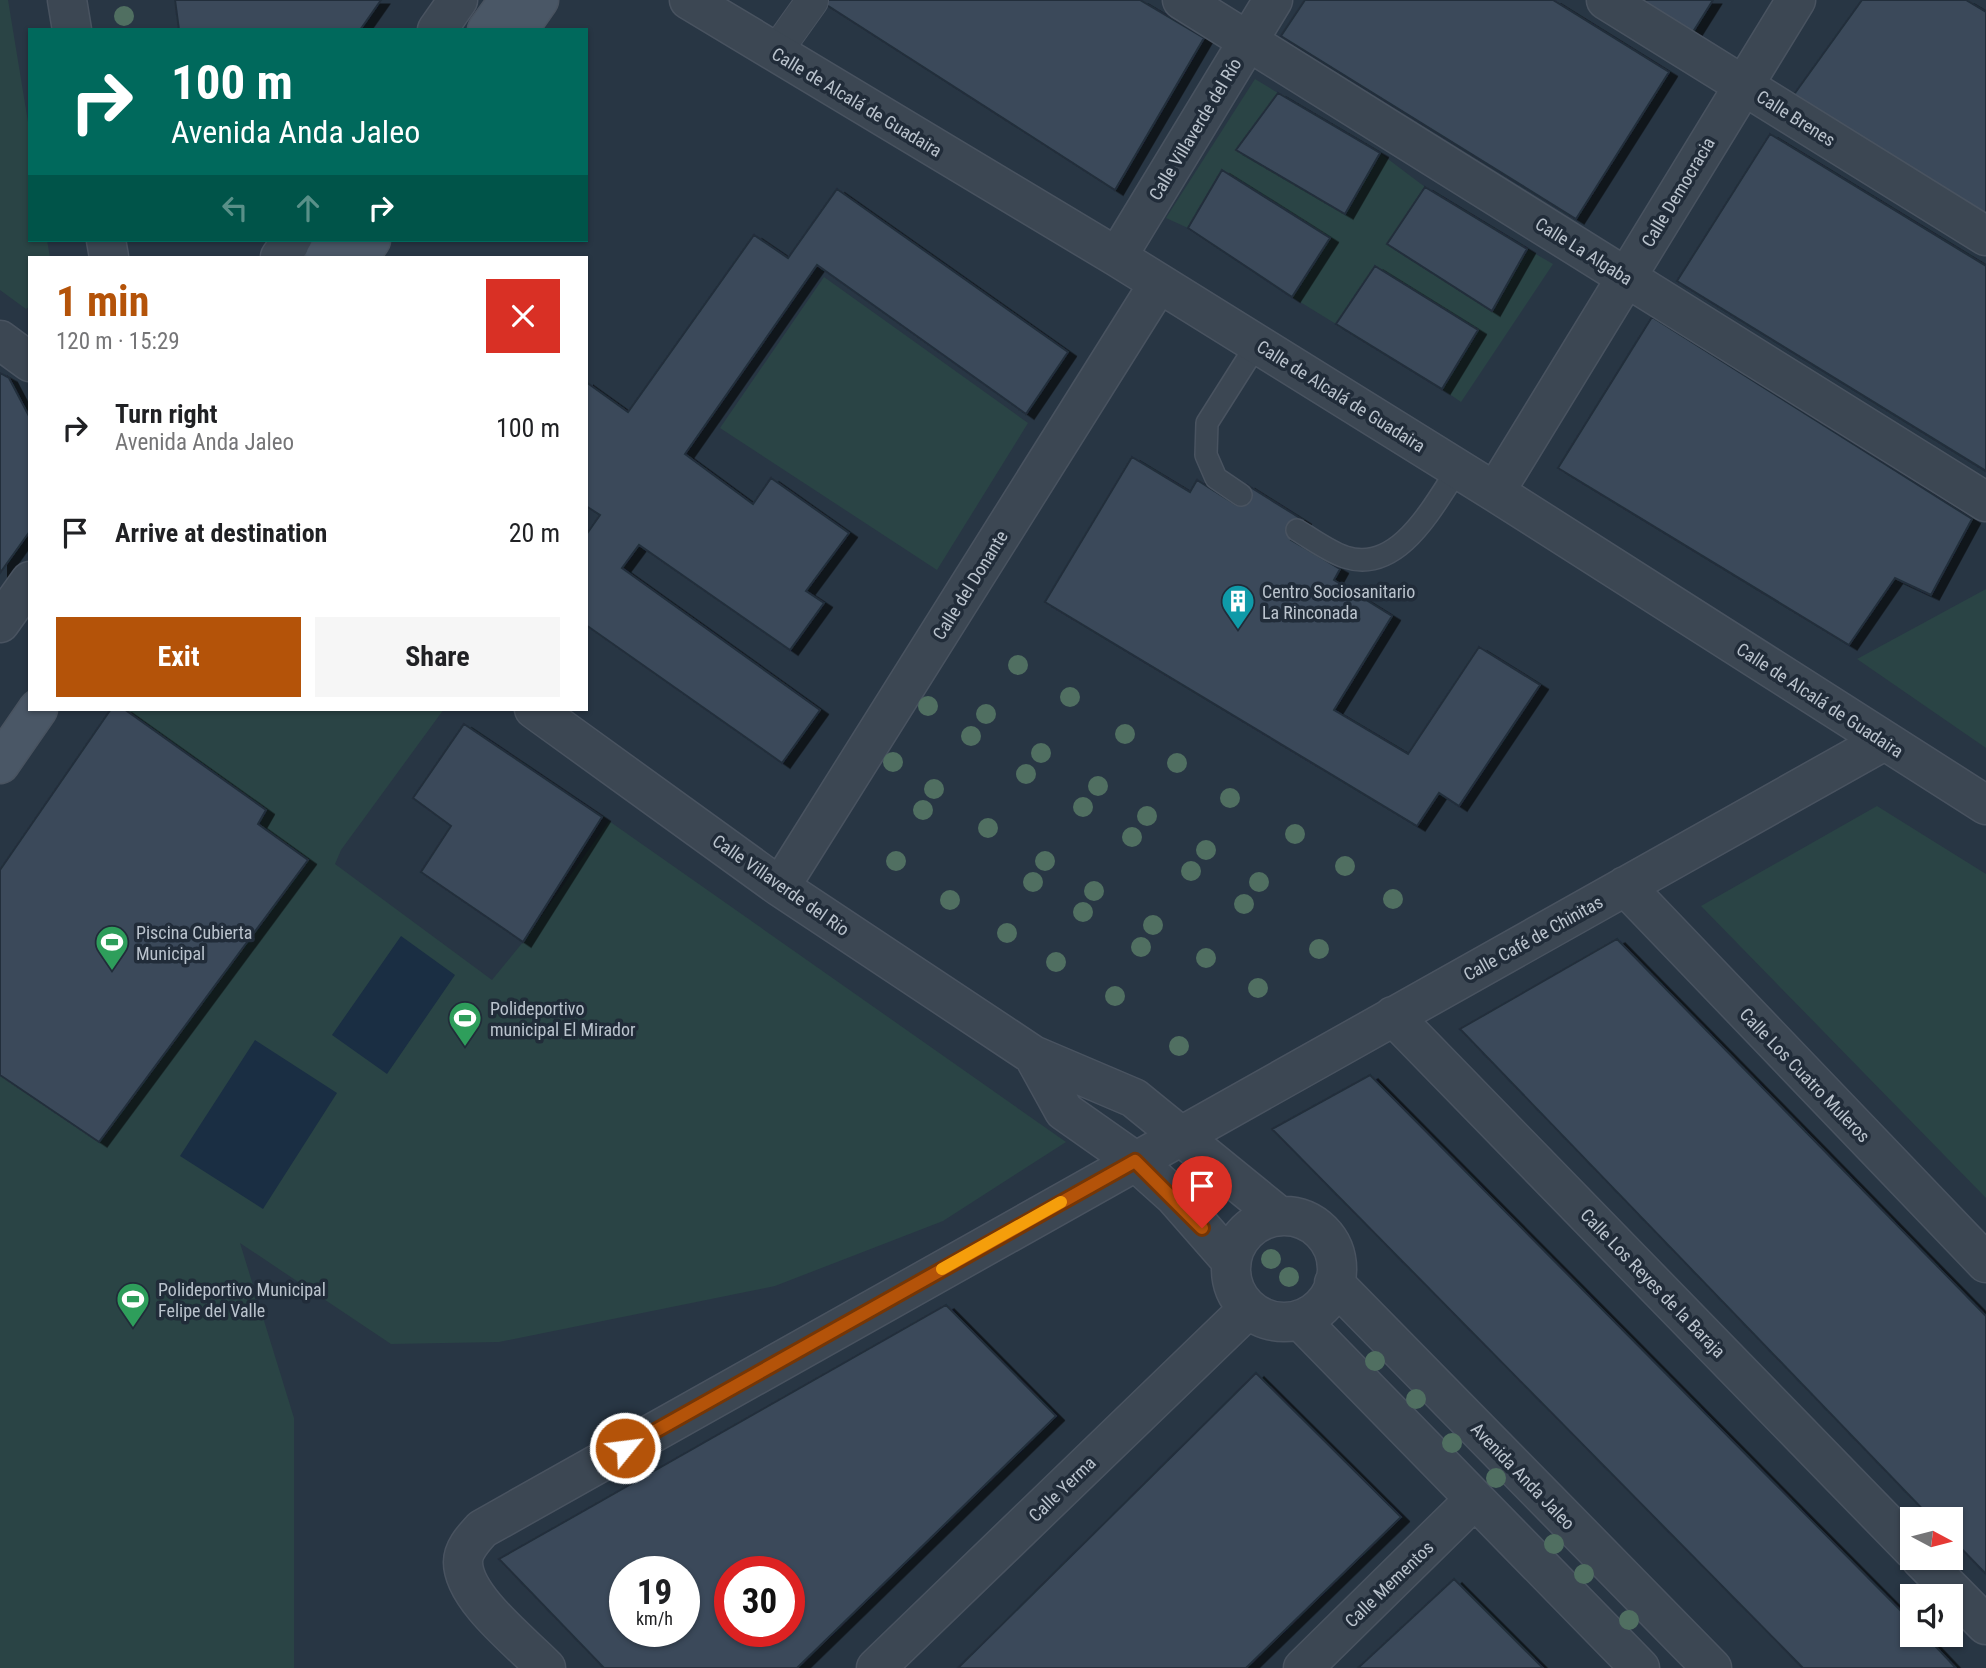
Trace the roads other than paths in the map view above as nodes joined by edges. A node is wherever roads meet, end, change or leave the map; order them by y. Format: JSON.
{"nodes":[{"id":1,"x":67,"y":0,"type":"edge"},
{"id":2,"x":458,"y":0,"type":"edge"},
{"id":3,"x":509,"y":0,"type":"edge"},
{"id":4,"x":539,"y":0,"type":"edge"},
{"id":5,"x":689,"y":0,"type":"edge"},
{"id":6,"x":1182,"y":0,"type":"edge"},
{"id":7,"x":1273,"y":0,"type":"edge"},
{"id":8,"x":1606,"y":0,"type":"edge"},
{"id":9,"x":1796,"y":0,"type":"edge"},
{"id":10,"x":812,"y":1,"type":"edge"},
{"id":11,"x":72,"y":28,"type":"edge"},
{"id":12,"x":438,"y":28,"type":"edge"},
{"id":13,"x":488,"y":28,"type":"edge"},
{"id":14,"x":519,"y":28,"type":"edge"},
{"id":15,"x":1248,"y":41,"type":"junction"},
{"id":16,"x":775,"y":53,"type":"junction"},
{"id":17,"x":1743,"y":85,"type":"junction"},
{"id":18,"x":1986,"y":236,"type":"edge"},
{"id":19,"x":290,"y":242,"type":"edge"},
{"id":20,"x":280,"y":256,"type":"edge"},
{"id":21,"x":1117,"y":257,"type":"junction"},
{"id":22,"x":1626,"y":278,"type":"junction"},
{"id":23,"x":1159,"y":283,"type":"junction"},
{"id":24,"x":0,"y":341,"type":"edge"},
{"id":25,"x":1257,"y":344,"type":"junction"},
{"id":26,"x":28,"y":361,"type":"edge"},
{"id":27,"x":1458,"y":469,"type":"junction"},
{"id":28,"x":1495,"y":492,"type":"junction"},
{"id":29,"x":1241,"y":495,"type":"dead end"},
{"id":30,"x":1986,"y":502,"type":"edge"},
{"id":31,"x":1297,"y":530,"type":"dead end"},
{"id":32,"x":28,"y":584,"type":"edge"},
{"id":33,"x":0,"y":623,"type":"edge"},
{"id":34,"x":28,"y":689,"type":"edge"},
{"id":35,"x":37,"y":711,"type":"edge"},
{"id":36,"x":537,"y":711,"type":"edge"},
{"id":37,"x":0,"y":728,"type":"edge"},
{"id":38,"x":1884,"y":741,"type":"junction"},
{"id":39,"x":0,"y":764,"type":"edge"},
{"id":40,"x":1986,"y":805,"type":"edge"},
{"id":41,"x":1625,"y":886,"type":"junction"},
{"id":42,"x":780,"y":887,"type":"junction"},
{"id":43,"x":1393,"y":1016,"type":"junction"},
{"id":44,"x":1033,"y":1055,"type":"junction"},
{"id":45,"x":1181,"y":1135,"type":"junction"},
{"id":46,"x":1135,"y":1161,"type":"junction"},
{"id":47,"x":1279,"y":1216,"type":"junction"},
{"id":48,"x":1231,"y":1261,"type":"junction"},
{"id":49,"x":1986,"y":1263,"type":"edge"},
{"id":50,"x":1334,"y":1283,"type":"junction"},
{"id":51,"x":1248,"y":1309,"type":"junction"},
{"id":52,"x":1300,"y":1320,"type":"junction"},
{"id":53,"x":1475,"y":1499,"type":"junction"},
{"id":54,"x":1900,"y":1537,"type":"edge"},
{"id":55,"x":1932,"y":1570,"type":"edge"},
{"id":56,"x":1986,"y":1625,"type":"edge"},
{"id":57,"x":547,"y":1668,"type":"edge"},
{"id":58,"x":876,"y":1668,"type":"edge"},
{"id":59,"x":1303,"y":1668,"type":"edge"},
{"id":60,"x":1640,"y":1668,"type":"edge"},
{"id":61,"x":1712,"y":1668,"type":"edge"}],
"edges":[{"from":1,"to":11,"type":"street"},
{"from":2,"to":12,"type":"street"},
{"from":3,"to":13,"type":"main road"},
{"from":4,"to":14,"type":"main road"},
{"from":5,"to":16,"type":"street","name":"Calle de Alcalá de Guadaira"},
{"from":6,"to":15,"type":"street","name":"Calle La Algaba"},
{"from":7,"to":15,"type":"street","name":"Calle Villaverde del Río"},
{"from":8,"to":17,"type":"street","name":"Calle Brenes"},
{"from":9,"to":17,"type":"street","name":"Calle Democracia"},
{"from":10,"to":16,"type":"street"},
{"from":15,"to":21,"type":"street","name":"Calle Villaverde del Río"},
{"from":15,"to":22,"type":"street","name":"Calle La Algaba"},
{"from":16,"to":21,"type":"street","name":"Calle de Alcalá de Guadaira"},
{"from":17,"to":18,"type":"street","name":"Calle Brenes"},
{"from":17,"to":22,"type":"street","name":"Calle Democracia"},
{"from":19,"to":20,"type":"street"},
{"from":21,"to":23,"type":"street","name":"Calle de Alcalá de Guadaira"},
{"from":22,"to":28,"type":"street","name":"Calle Democracia"},
{"from":22,"to":30,"type":"street","name":"Calle La Algaba"},
{"from":23,"to":25,"type":"street","name":"Calle de Alcalá de Guadaira"},
{"from":23,"to":42,"type":"street","name":"Calle del Donante"},
{"from":24,"to":26,"type":"street"},
{"from":25,"to":27,"type":"street","name":"Calle de Alcalá de Guadaira"},
{"from":25,"to":29,"type":"lane"},
{"from":27,"to":28,"type":"street","name":"Calle de Alcalá de Guadaira"},
{"from":27,"to":31,"type":"lane"},
{"from":28,"to":38,"type":"street","name":"Calle de Alcalá de Guadaira"},
{"from":32,"to":33,"type":"street"},
{"from":34,"to":37,"type":"main road"},
{"from":35,"to":39,"type":"main road"},
{"from":36,"to":42,"type":"street","name":"Calle Villaverde del Rio"},
{"from":38,"to":40,"type":"street","name":"Calle de Alcalá de Guadaira"},
{"from":38,"to":41,"type":"street","name":"Calle Café de Chinitas"},
{"from":41,"to":43,"type":"street","name":"Calle Café de Chinitas"},
{"from":41,"to":49,"type":"street","name":"Calle Los Cuatro Muleros"},
{"from":42,"to":44,"type":"street","name":"Calle Villaverde del Rio"},
{"from":43,"to":45,"type":"street","name":"Calle Café de Chinitas"},
{"from":43,"to":54,"type":"street","name":"Calle Los Reyes de la Baraja"},
{"from":44,"to":45,"type":"street","name":"Calle Villaverde del Rio"},
{"from":44,"to":46,"type":"street","name":"Calle Villaverde del Rio"},
{"from":45,"to":46,"type":"street","name":"Calle Café de Chinitas"},
{"from":45,"to":47,"type":"street"},
{"from":46,"to":48,"type":"street"},
{"from":46,"to":57,"type":"street"},
{"from":47,"to":48,"type":"street"},
{"from":47,"to":50,"type":"street"},
{"from":48,"to":51,"type":"street"},
{"from":50,"to":52,"type":"street"},
{"from":50,"to":61,"type":"street","name":"Avenida Anda Jaleo"},
{"from":51,"to":52,"type":"street"},
{"from":51,"to":58,"type":"street","name":"Calle Yerma"},
{"from":52,"to":53,"type":"street"},
{"from":53,"to":59,"type":"street","name":"Calle Mementos"},
{"from":53,"to":60,"type":"street"},
{"from":55,"to":56,"type":"street"}]}
